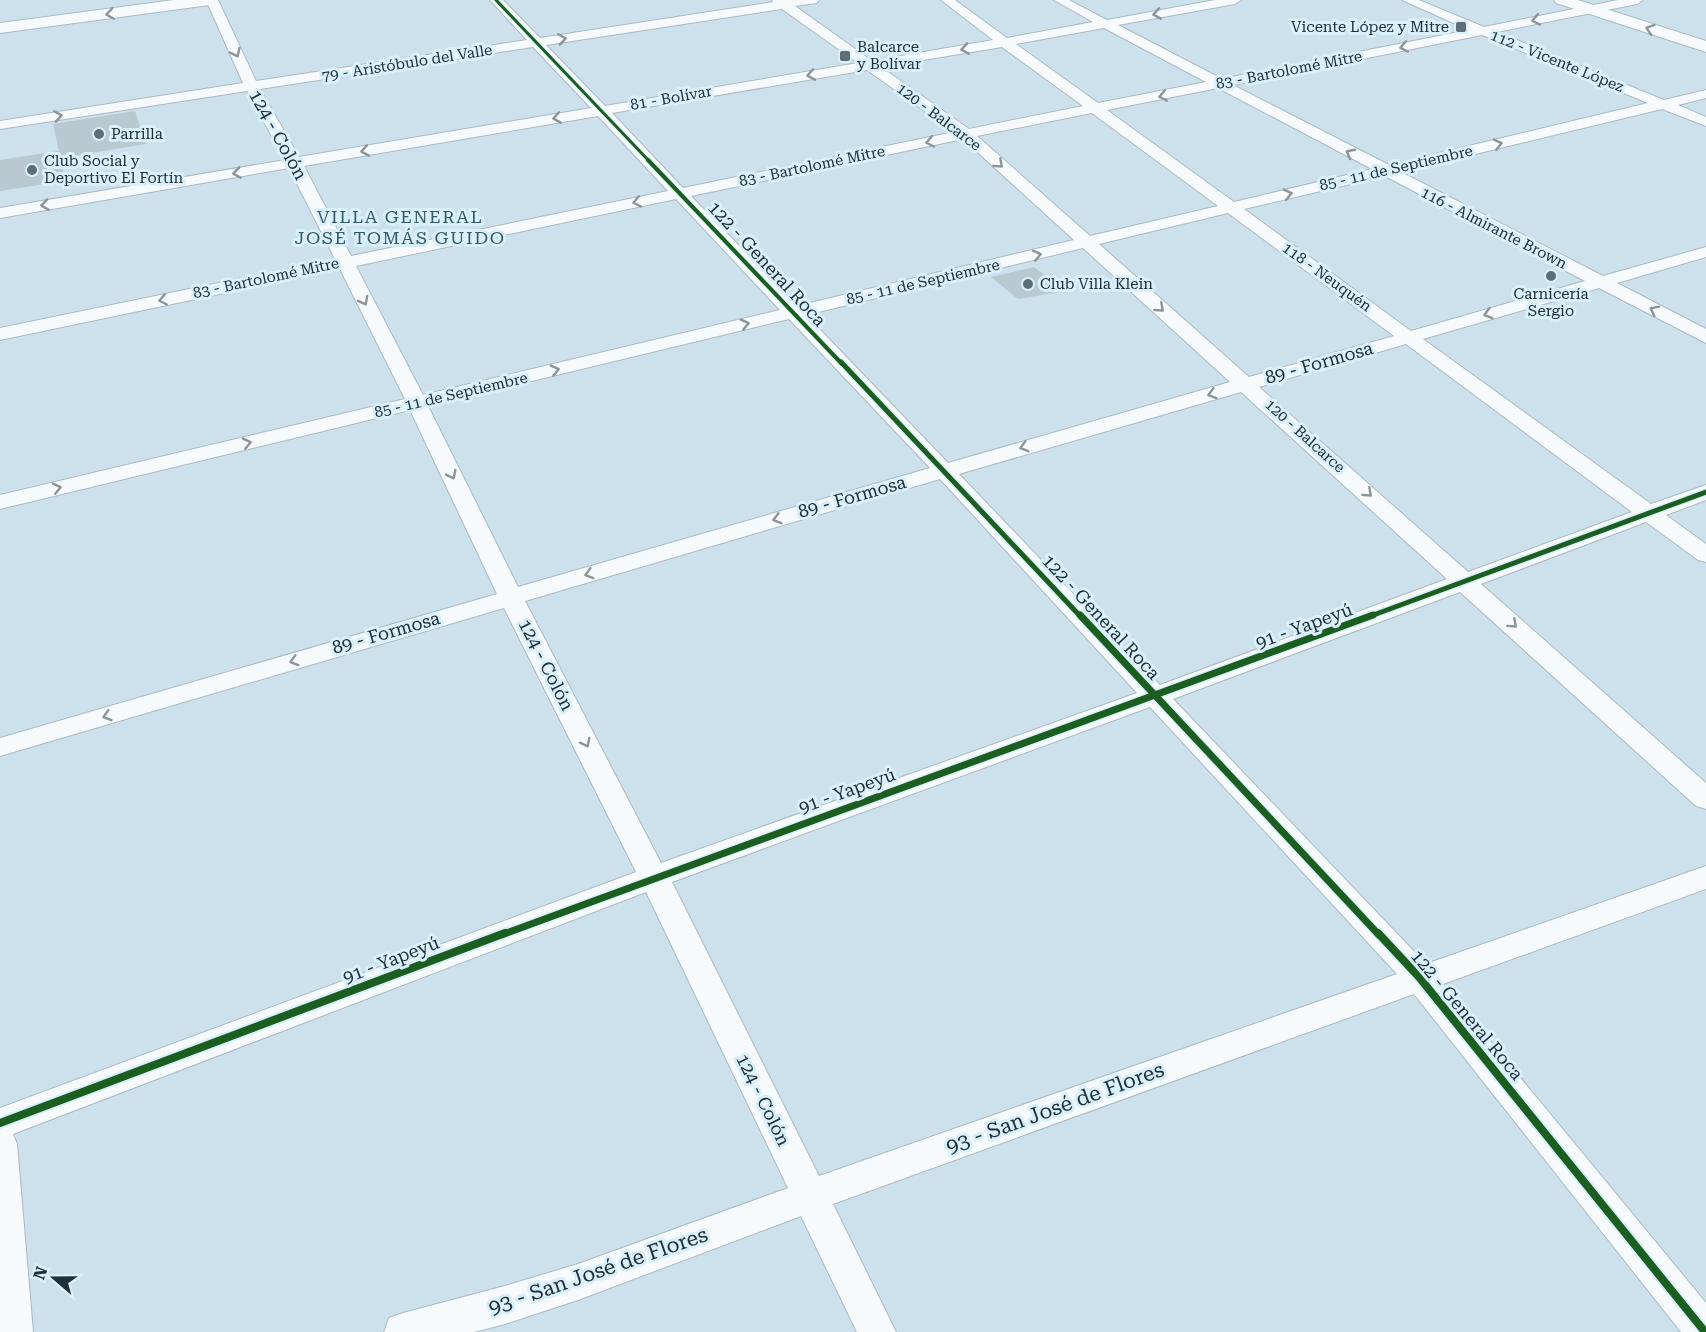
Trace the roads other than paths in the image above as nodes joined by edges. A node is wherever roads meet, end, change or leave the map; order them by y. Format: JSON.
{"nodes":[{"id":1,"x":211,"y":0,"type":"edge"},
{"id":2,"x":496,"y":0,"type":"edge"},
{"id":3,"x":813,"y":0,"type":"edge"},
{"id":4,"x":947,"y":0,"type":"edge"},
{"id":5,"x":1060,"y":0,"type":"edge"},
{"id":6,"x":1235,"y":0,"type":"edge"},
{"id":7,"x":1408,"y":0,"type":"edge"},
{"id":8,"x":1562,"y":0,"type":"edge"},
{"id":9,"x":1636,"y":0,"type":"edge"},
{"id":10,"x":781,"y":2,"type":"edge"},
{"id":11,"x":1590,"y":9,"type":"junction"},
{"id":12,"x":1105,"y":24,"type":"junction"},
{"id":13,"x":0,"y":28,"type":"edge"},
{"id":14,"x":1482,"y":31,"type":"junction"},
{"id":15,"x":1006,"y":42,"type":"junction"},
{"id":16,"x":536,"y":43,"type":"junction"},
{"id":17,"x":1706,"y":47,"type":"edge"},
{"id":18,"x":869,"y":65,"type":"junction"},
{"id":19,"x":1220,"y":84,"type":"junction"},
{"id":20,"x":252,"y":86,"type":"junction"},
{"id":21,"x":1706,"y":94,"type":"edge"},
{"id":22,"x":1662,"y":104,"type":"junction"},
{"id":23,"x":1096,"y":109,"type":"junction"},
{"id":24,"x":602,"y":110,"type":"junction"},
{"id":25,"x":1706,"y":122,"type":"edge"},
{"id":26,"x":0,"y":125,"type":"edge"},
{"id":27,"x":966,"y":134,"type":"junction"},
{"id":28,"x":295,"y":164,"type":"junction"},
{"id":29,"x":1385,"y":171,"type":"junction"},
{"id":30,"x":680,"y":194,"type":"junction"},
{"id":31,"x":1231,"y":207,"type":"junction"},
{"id":32,"x":0,"y":213,"type":"edge"},
{"id":33,"x":1087,"y":243,"type":"junction"},
{"id":34,"x":1706,"y":252,"type":"edge"},
{"id":35,"x":344,"y":262,"type":"junction"},
{"id":36,"x":1599,"y":282,"type":"junction"},
{"id":37,"x":792,"y":313,"type":"junction"},
{"id":38,"x":0,"y":334,"type":"edge"},
{"id":39,"x":1409,"y":337,"type":"junction"},
{"id":40,"x":1706,"y":337,"type":"edge"},
{"id":41,"x":1246,"y":384,"type":"junction"},
{"id":42,"x":417,"y":403,"type":"junction"},
{"id":43,"x":944,"y":471,"type":"junction"},
{"id":44,"x":1706,"y":492,"type":"edge"},
{"id":45,"x":0,"y":502,"type":"edge"},
{"id":46,"x":1650,"y":513,"type":"junction"},
{"id":47,"x":1706,"y":555,"type":"edge"},
{"id":48,"x":1467,"y":582,"type":"junction"},
{"id":49,"x":511,"y":597,"type":"junction"},
{"id":50,"x":1155,"y":696,"type":"junction"},
{"id":51,"x":0,"y":747,"type":"edge"},
{"id":52,"x":1706,"y":799,"type":"edge"},
{"id":53,"x":654,"y":876,"type":"junction"},
{"id":54,"x":1706,"y":877,"type":"edge"},
{"id":55,"x":1419,"y":977,"type":"junction"},
{"id":56,"x":0,"y":1123,"type":"edge"},
{"id":57,"x":0,"y":1144,"type":"edge"},
{"id":58,"x":810,"y":1196,"type":"junction"},
{"id":59,"x":14,"y":1332,"type":"edge"},
{"id":60,"x":403,"y":1332,"type":"edge"},
{"id":61,"x":877,"y":1332,"type":"edge"},
{"id":62,"x":1705,"y":1332,"type":"edge"}],
"edges":[{"from":1,"to":13,"type":"street","one_way":true},
{"from":1,"to":20,"type":"street","name":"124 - Colón","one_way":true},
{"from":2,"to":16,"type":"street","name":"122 - General Roca"},
{"from":3,"to":10,"type":"street","name":"79 - Aristóbulo del Valle"},
{"from":4,"to":15,"type":"street","name":"118 - Neuquén"},
{"from":5,"to":12,"type":"street","name":"116 - Almirante Brown"},
{"from":6,"to":12,"type":"street","name":"81 - Bolívar","one_way":true},
{"from":7,"to":14,"type":"street","name":"112 - Vicente López"},
{"from":8,"to":11,"type":"street"},
{"from":9,"to":11,"type":"street","name":"83 - Bartolomé Mitre"},
{"from":16,"to":10,"type":"street","name":"79 - Aristóbulo del Valle","one_way":true},
{"from":10,"to":18,"type":"street","name":"120 - Balcarce"},
{"from":11,"to":14,"type":"street","name":"83 - Bartolomé Mitre","one_way":true},
{"from":17,"to":11,"type":"street","one_way":true},
{"from":12,"to":15,"type":"street","name":"81 - Bolívar"},
{"from":12,"to":19,"type":"street","name":"116 - Almirante Brown"},
{"from":14,"to":19,"type":"street","name":"83 - Bartolomé Mitre","one_way":true},
{"from":14,"to":22,"type":"street","name":"112 - Vicente López"},
{"from":15,"to":18,"type":"street","name":"81 - Bolívar","one_way":true},
{"from":15,"to":23,"type":"street","name":"118 - Neuquén"},
{"from":16,"to":20,"type":"street","name":"79 - Aristóbulo del Valle"},
{"from":16,"to":24,"type":"street","name":"122 - General Roca"},
{"from":18,"to":24,"type":"street","name":"81 - Bolívar","one_way":true},
{"from":18,"to":27,"type":"street","name":"120 - Balcarce"},
{"from":19,"to":23,"type":"street","name":"83 - Bartolomé Mitre","one_way":true},
{"from":29,"to":19,"type":"street","name":"116 - Almirante Brown","one_way":true},
{"from":26,"to":20,"type":"street","name":"79 - Aristóbulo del Valle","one_way":true},
{"from":20,"to":28,"type":"street","name":"124 - Colón"},
{"from":21,"to":22,"type":"street","name":"85 - 11 de Septiembre"},
{"from":22,"to":25,"type":"street","name":"112 - Vicente López"},
{"from":29,"to":22,"type":"street","name":"85 - 11 de Septiembre","one_way":true},
{"from":23,"to":27,"type":"street","name":"83 - Bartolomé Mitre"},
{"from":23,"to":31,"type":"street","name":"118 - Neuquén"},
{"from":24,"to":28,"type":"street","name":"81 - Bolívar","one_way":true},
{"from":24,"to":30,"type":"street","name":"122 - General Roca"},
{"from":27,"to":30,"type":"street","name":"83 - Bartolomé Mitre","one_way":true},
{"from":27,"to":33,"type":"street","name":"120 - Balcarce","one_way":true},
{"from":28,"to":32,"type":"street","name":"81 - Bolívar","one_way":true},
{"from":28,"to":35,"type":"street","name":"124 - Colón"},
{"from":31,"to":29,"type":"street","name":"85 - 11 de Septiembre","one_way":true},
{"from":29,"to":36,"type":"street","name":"116 - Almirante Brown"},
{"from":30,"to":35,"type":"street","name":"83 - Bartolomé Mitre","one_way":true},
{"from":30,"to":37,"type":"street","name":"122 - General Roca"},
{"from":31,"to":33,"type":"street","name":"85 - 11 de Septiembre"},
{"from":31,"to":39,"type":"street","name":"118 - Neuquén"},
{"from":37,"to":33,"type":"street","name":"85 - 11 de Septiembre","one_way":true},
{"from":33,"to":41,"type":"street","name":"120 - Balcarce","one_way":true},
{"from":34,"to":36,"type":"street","name":"89 - Formosa"},
{"from":35,"to":38,"type":"street","name":"83 - Bartolomé Mitre","one_way":true},
{"from":35,"to":42,"type":"street","name":"124 - Colón","one_way":true},
{"from":36,"to":39,"type":"street","name":"89 - Formosa","one_way":true},
{"from":40,"to":36,"type":"street","name":"116 - Almirante Brown","one_way":true},
{"from":42,"to":37,"type":"street","name":"85 - 11 de Septiembre","one_way":true},
{"from":37,"to":43,"type":"street","name":"122 - General Roca"},
{"from":39,"to":41,"type":"street","name":"89 - Formosa"},
{"from":39,"to":46,"type":"street","name":"118 - Neuquén"},
{"from":41,"to":43,"type":"street","name":"89 - Formosa","one_way":true},
{"from":41,"to":48,"type":"street","name":"120 - Balcarce","one_way":true},
{"from":45,"to":42,"type":"street","name":"85 - 11 de Septiembre","one_way":true},
{"from":42,"to":49,"type":"street","name":"124 - Colón","one_way":true},
{"from":43,"to":49,"type":"street","name":"89 - Formosa","one_way":true},
{"from":43,"to":50,"type":"street","name":"122 - General Roca"},
{"from":44,"to":46,"type":"street","name":"91 - Yapeyú"},
{"from":46,"to":47,"type":"street","name":"118 - Neuquén"},
{"from":46,"to":48,"type":"street","name":"91 - Yapeyú"},
{"from":48,"to":50,"type":"street","name":"91 - Yapeyú"},
{"from":48,"to":52,"type":"street","name":"120 - Balcarce","one_way":true},
{"from":49,"to":51,"type":"street","name":"89 - Formosa","one_way":true},
{"from":49,"to":53,"type":"street","name":"124 - Colón","one_way":true},
{"from":50,"to":53,"type":"street","name":"91 - Yapeyú"},
{"from":50,"to":55,"type":"street","name":"122 - General Roca"},
{"from":53,"to":56,"type":"street","name":"91 - Yapeyú"},
{"from":53,"to":58,"type":"street","name":"124 - Colón"},
{"from":54,"to":55,"type":"street","name":"93 - San José de Flores"},
{"from":55,"to":58,"type":"street","name":"93 - San José de Flores"},
{"from":55,"to":62,"type":"street","name":"122 - General Roca"},
{"from":57,"to":59,"type":"street"},
{"from":58,"to":60,"type":"street","name":"93 - San José de Flores"},
{"from":58,"to":61,"type":"street","name":"124 - Colón"}]}
